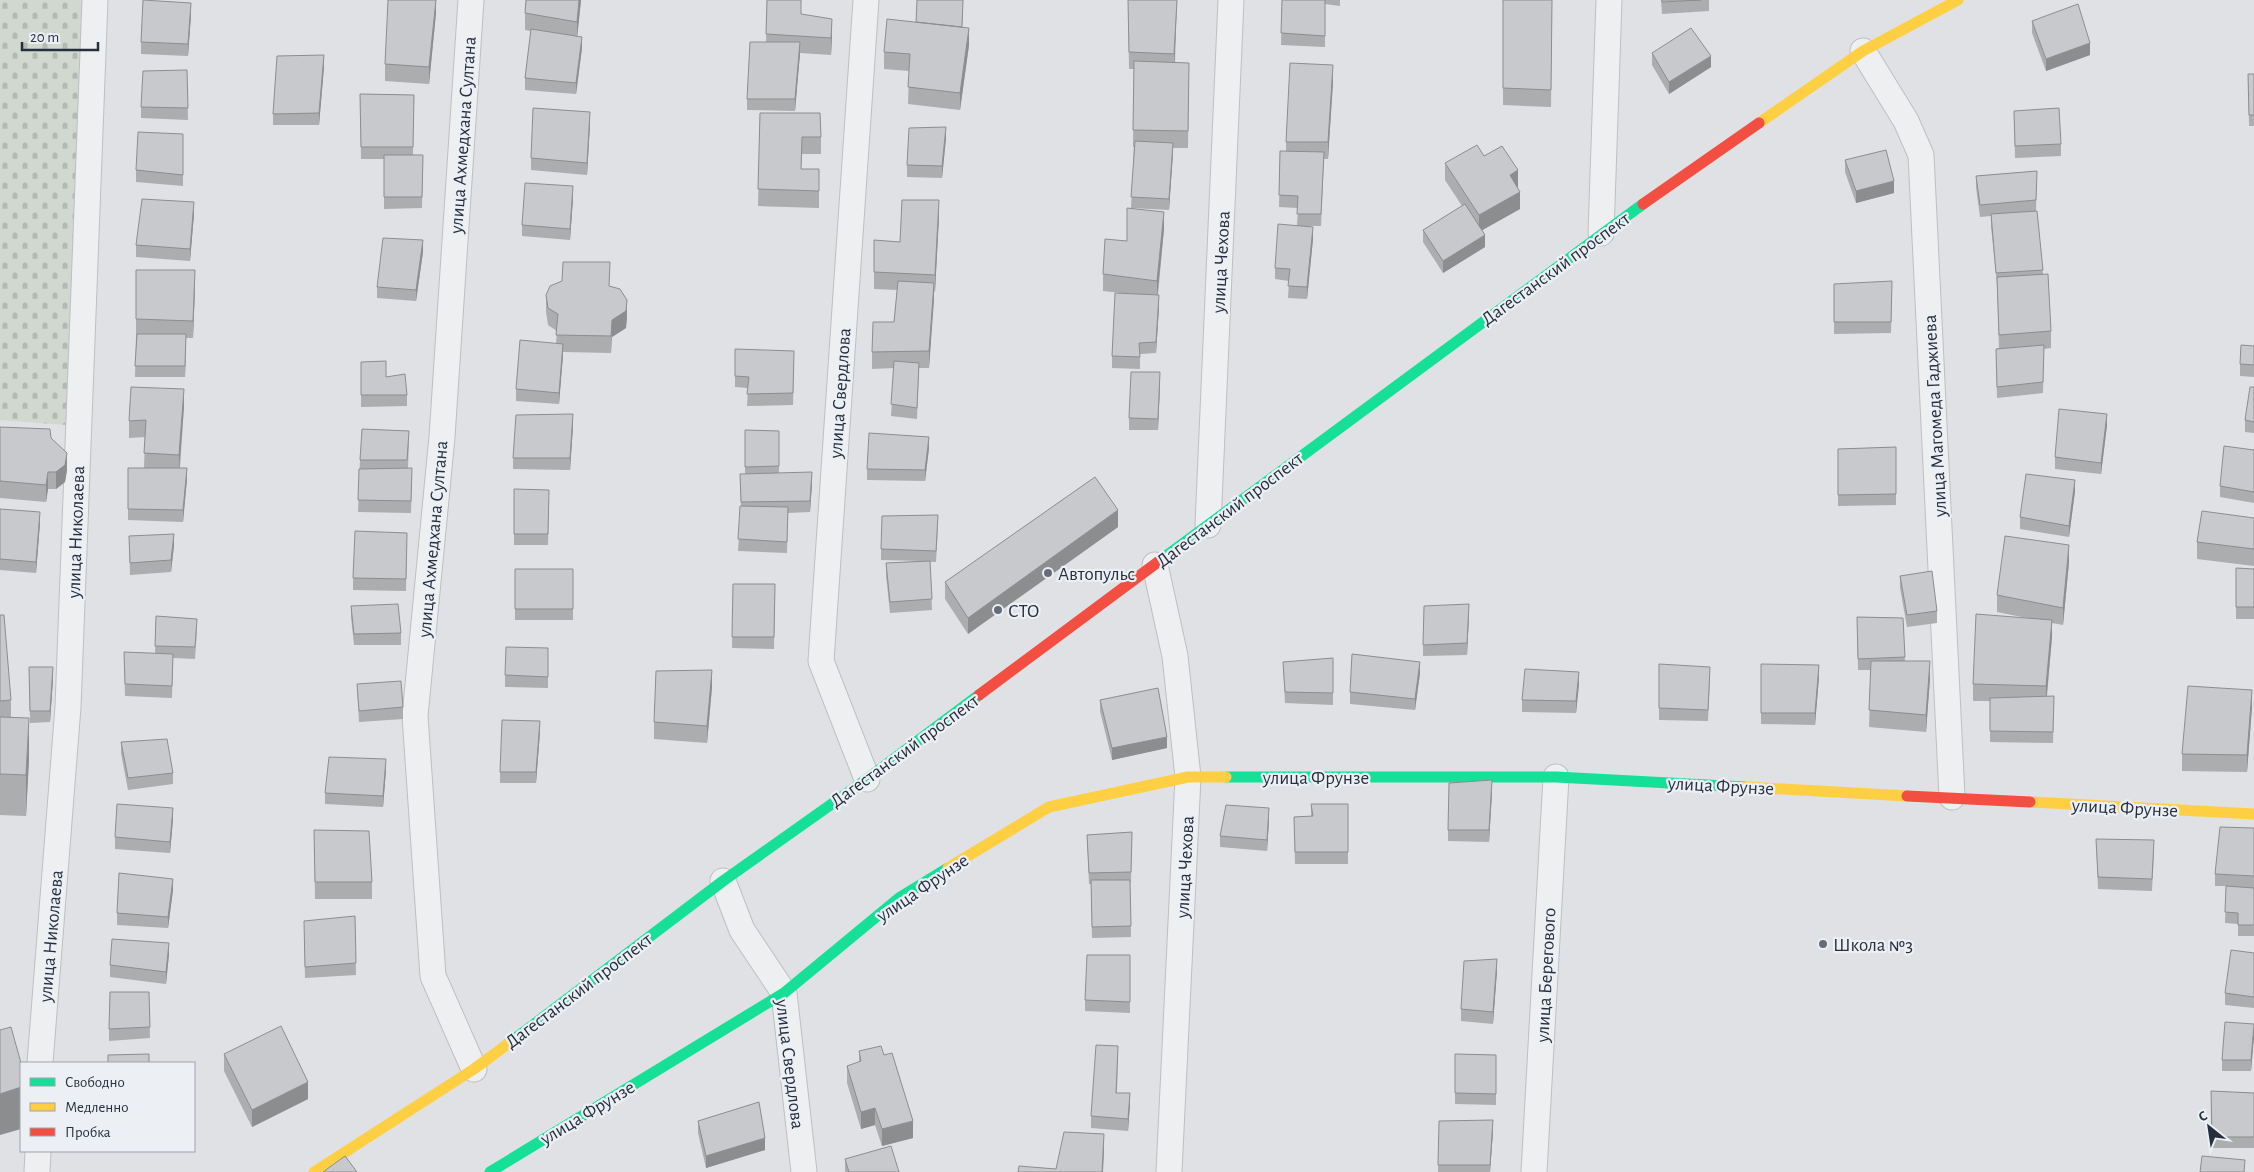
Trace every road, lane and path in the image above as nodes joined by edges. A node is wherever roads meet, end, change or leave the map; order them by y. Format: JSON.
{"nodes":[{"id":1,"x":95,"y":0,"type":"edge"},
{"id":2,"x":471,"y":0,"type":"edge"},
{"id":3,"x":866,"y":0,"type":"edge"},
{"id":4,"x":1232,"y":0,"type":"edge"},
{"id":5,"x":1610,"y":0,"type":"edge"},
{"id":6,"x":1958,"y":0,"type":"edge"},
{"id":7,"x":1863,"y":51,"type":"junction"},
{"id":8,"x":1601,"y":233,"type":"junction"},
{"id":9,"x":1208,"y":525,"type":"junction"},
{"id":10,"x":1155,"y":564,"type":"junction"},
{"id":11,"x":1188,"y":777,"type":"junction"},
{"id":12,"x":1556,"y":777,"type":"junction"},
{"id":13,"x":867,"y":779,"type":"junction"},
{"id":14,"x":1952,"y":797,"type":"junction"},
{"id":15,"x":2254,"y":814,"type":"edge"},
{"id":16,"x":723,"y":880,"type":"junction"},
{"id":17,"x":784,"y":993,"type":"junction"},
{"id":18,"x":40,"y":1062,"type":"edge"},
{"id":19,"x":474,"y":1069,"type":"junction"},
{"id":20,"x":38,"y":1152,"type":"edge"},
{"id":21,"x":37,"y":1172,"type":"edge"},
{"id":22,"x":314,"y":1172,"type":"edge"},
{"id":23,"x":490,"y":1172,"type":"edge"},
{"id":24,"x":804,"y":1172,"type":"edge"},
{"id":25,"x":1169,"y":1172,"type":"edge"},
{"id":26,"x":1534,"y":1172,"type":"edge"}],
"edges":[{"from":1,"to":18,"type":"street","name":"улица Николаева"},
{"from":2,"to":19,"type":"street","name":"улица Ахмедхана Султана"},
{"from":3,"to":13,"type":"street","name":"улица Свердлова"},
{"from":4,"to":9,"type":"street","name":"улица Чехова"},
{"from":5,"to":8,"type":"street"},
{"from":6,"to":7,"type":"main road","name":"Дагестанский проспект"},
{"from":7,"to":8,"type":"main road","name":"Дагестанский проспект"},
{"from":7,"to":14,"type":"street","name":"улица Магомеда Гаджиева"},
{"from":8,"to":9,"type":"main road","name":"Дагестанский проспект"},
{"from":9,"to":10,"type":"main road","name":"Дагестанский проспект"},
{"from":10,"to":11,"type":"street","name":"улица Чехова"},
{"from":10,"to":13,"type":"main road","name":"Дагестанский проспект"},
{"from":11,"to":12,"type":"main road","name":"улица Фрунзе"},
{"from":11,"to":17,"type":"main road","name":"улица Фрунзе"},
{"from":11,"to":25,"type":"street","name":"улица Чехова"},
{"from":12,"to":14,"type":"main road","name":"улица Фрунзе"},
{"from":12,"to":26,"type":"street","name":"улица Берегового"},
{"from":13,"to":16,"type":"main road","name":"Дагестанский проспект"},
{"from":14,"to":15,"type":"main road","name":"улица Фрунзе"},
{"from":16,"to":17,"type":"street","name":"улица Свердлова"},
{"from":16,"to":19,"type":"main road","name":"Дагестанский проспект"},
{"from":17,"to":23,"type":"main road","name":"улица Фрунзе"},
{"from":17,"to":24,"type":"street","name":"улица Свердлова"},
{"from":19,"to":22,"type":"main road","name":"Дагестанский проспект"},
{"from":20,"to":21,"type":"street"}]}
